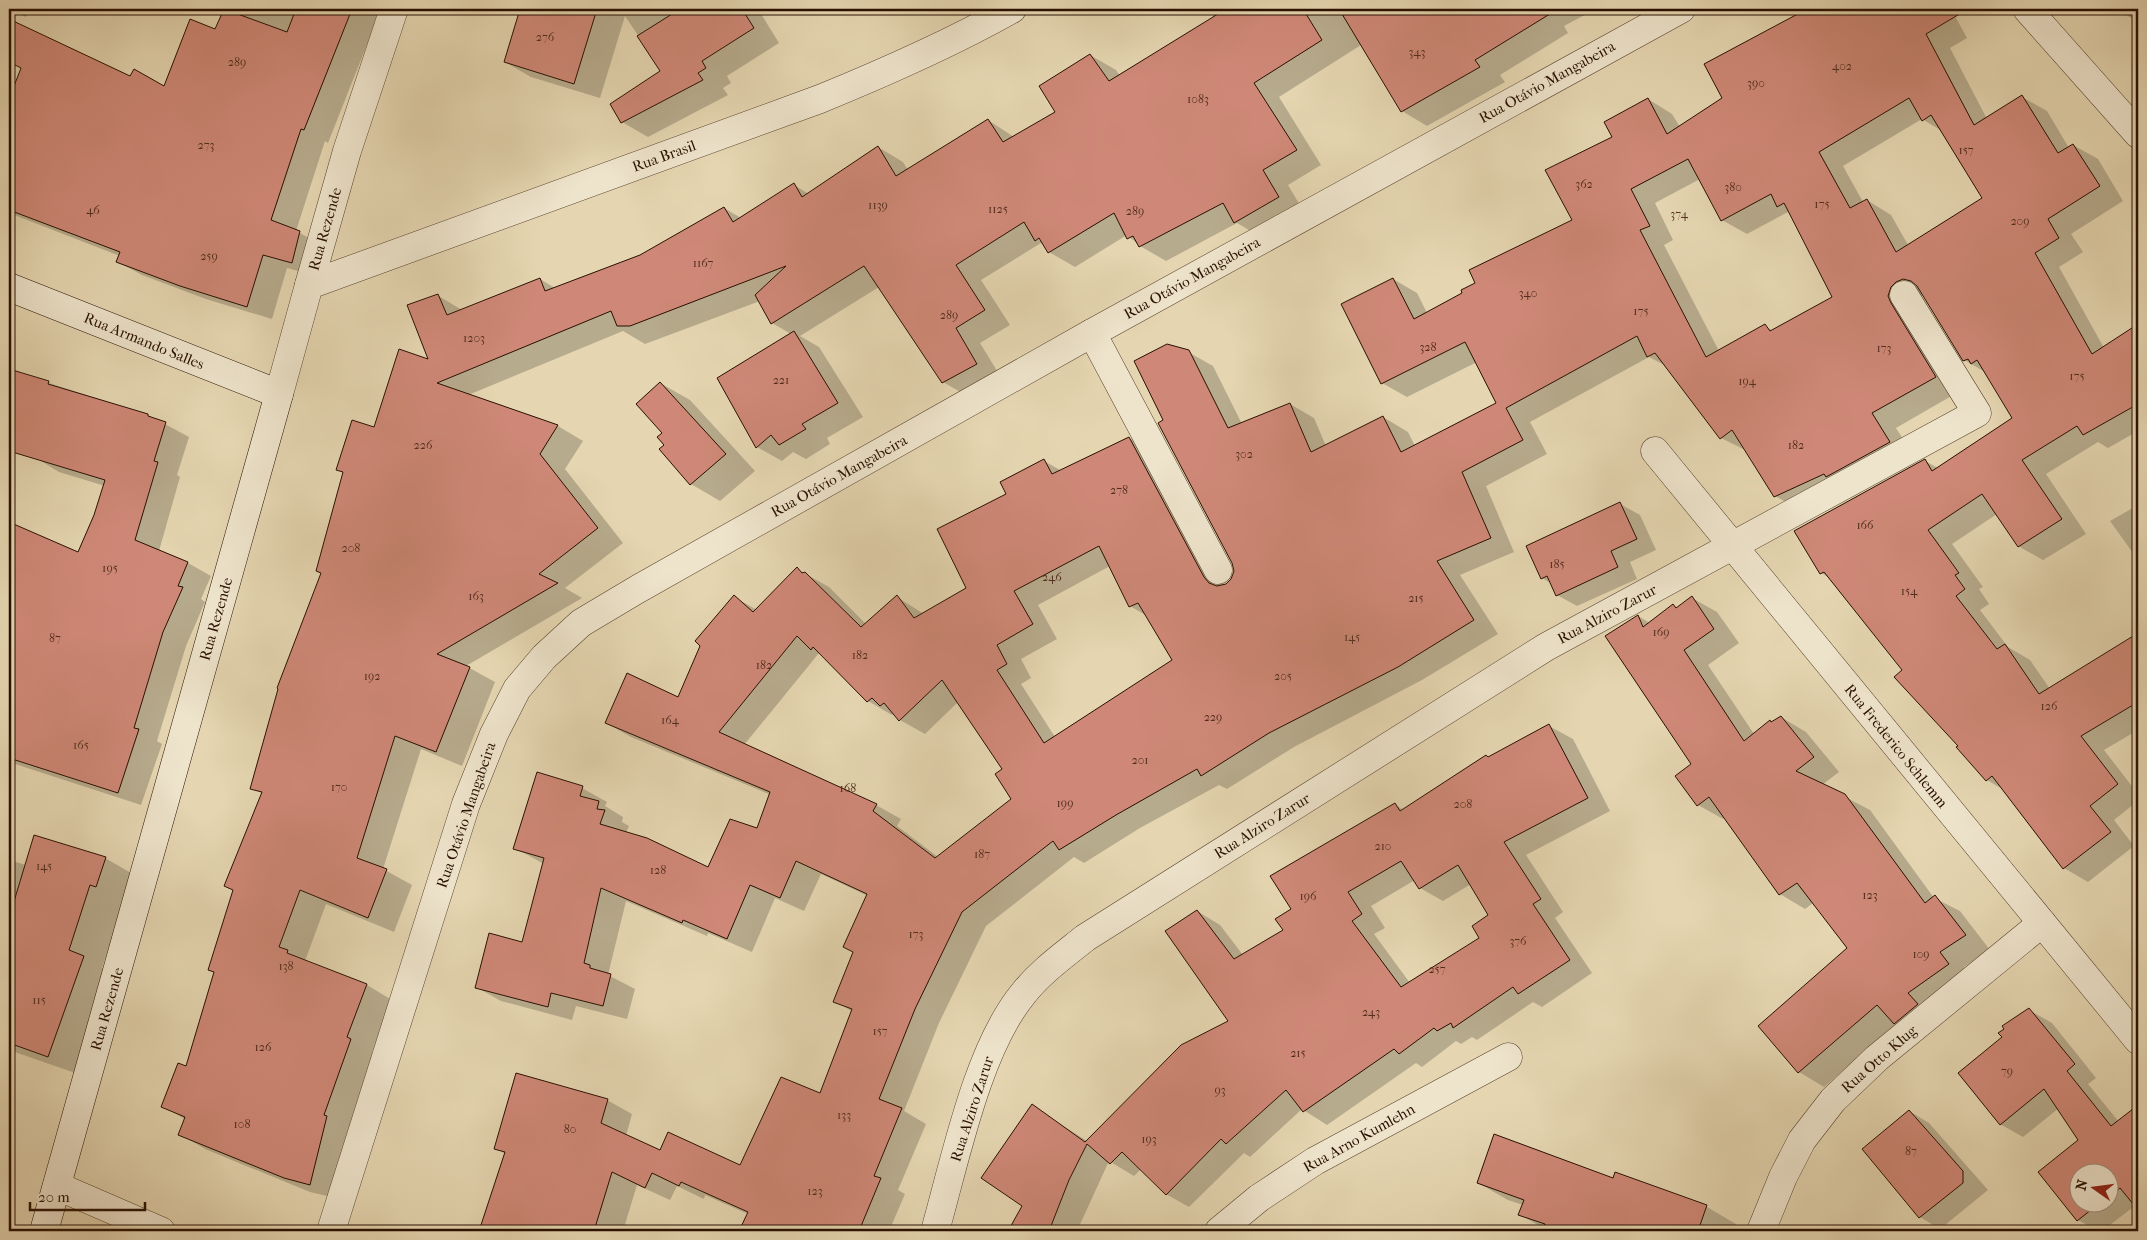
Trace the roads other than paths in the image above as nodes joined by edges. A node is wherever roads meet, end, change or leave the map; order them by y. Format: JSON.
{"nodes":[{"id":1,"x":394,"y":9,"type":"edge"},
{"id":2,"x":1012,"y":9,"type":"edge"},
{"id":3,"x":1681,"y":9,"type":"edge"},
{"id":4,"x":2027,"y":9,"type":"edge"},
{"id":5,"x":2138,"y":134,"type":"edge"},
{"id":6,"x":309,"y":286,"type":"junction"},
{"id":7,"x":9,"y":287,"type":"edge"},
{"id":8,"x":1904,"y":295,"type":"dead end"},
{"id":9,"x":1092,"y":333,"type":"junction"},
{"id":10,"x":278,"y":394,"type":"junction"},
{"id":11,"x":1655,"y":451,"type":"dead end"},
{"id":12,"x":1732,"y":546,"type":"junction"},
{"id":13,"x":1218,"y":570,"type":"dead end"},
{"id":14,"x":2042,"y":923,"type":"junction"},
{"id":15,"x":2138,"y":1040,"type":"edge"},
{"id":16,"x":1508,"y":1057,"type":"dead end"},
{"id":17,"x":57,"y":1186,"type":"junction"},
{"id":18,"x":44,"y":1231,"type":"edge"},
{"id":19,"x":161,"y":1231,"type":"edge"},
{"id":20,"x":331,"y":1231,"type":"edge"},
{"id":21,"x":935,"y":1231,"type":"edge"},
{"id":22,"x":1219,"y":1231,"type":"edge"},
{"id":23,"x":1761,"y":1231,"type":"edge"}],
"edges":[{"from":1,"to":6,"type":"street","name":"Rua Rezende"},
{"from":2,"to":6,"type":"street","name":"Rua Brasil"},
{"from":3,"to":9,"type":"street","name":"Rua Otávio Mangabeira"},
{"from":4,"to":5,"type":"street"},
{"from":6,"to":10,"type":"street","name":"Rua Rezende"},
{"from":7,"to":10,"type":"street","name":"Rua Armando Salles"},
{"from":8,"to":12,"type":"street","name":"Rua Alziro Zarur"},
{"from":9,"to":13,"type":"street"},
{"from":9,"to":20,"type":"street","name":"Rua Otávio Mangabeira"},
{"from":10,"to":17,"type":"street","name":"Rua Rezende"},
{"from":11,"to":12,"type":"street","name":"Rua Frederico Schlemm"},
{"from":12,"to":14,"type":"street","name":"Rua Frederico Schlemm"},
{"from":12,"to":21,"type":"street","name":"Rua Alziro Zarur"},
{"from":14,"to":15,"type":"street","name":"Rua Frederico Schlemm"},
{"from":14,"to":23,"type":"street","name":"Rua Otto Klug"},
{"from":16,"to":22,"type":"street","name":"Rua Arno Kumlehn"},
{"from":17,"to":18,"type":"street","name":"Rua Rezende"},
{"from":17,"to":19,"type":"street"}]}
